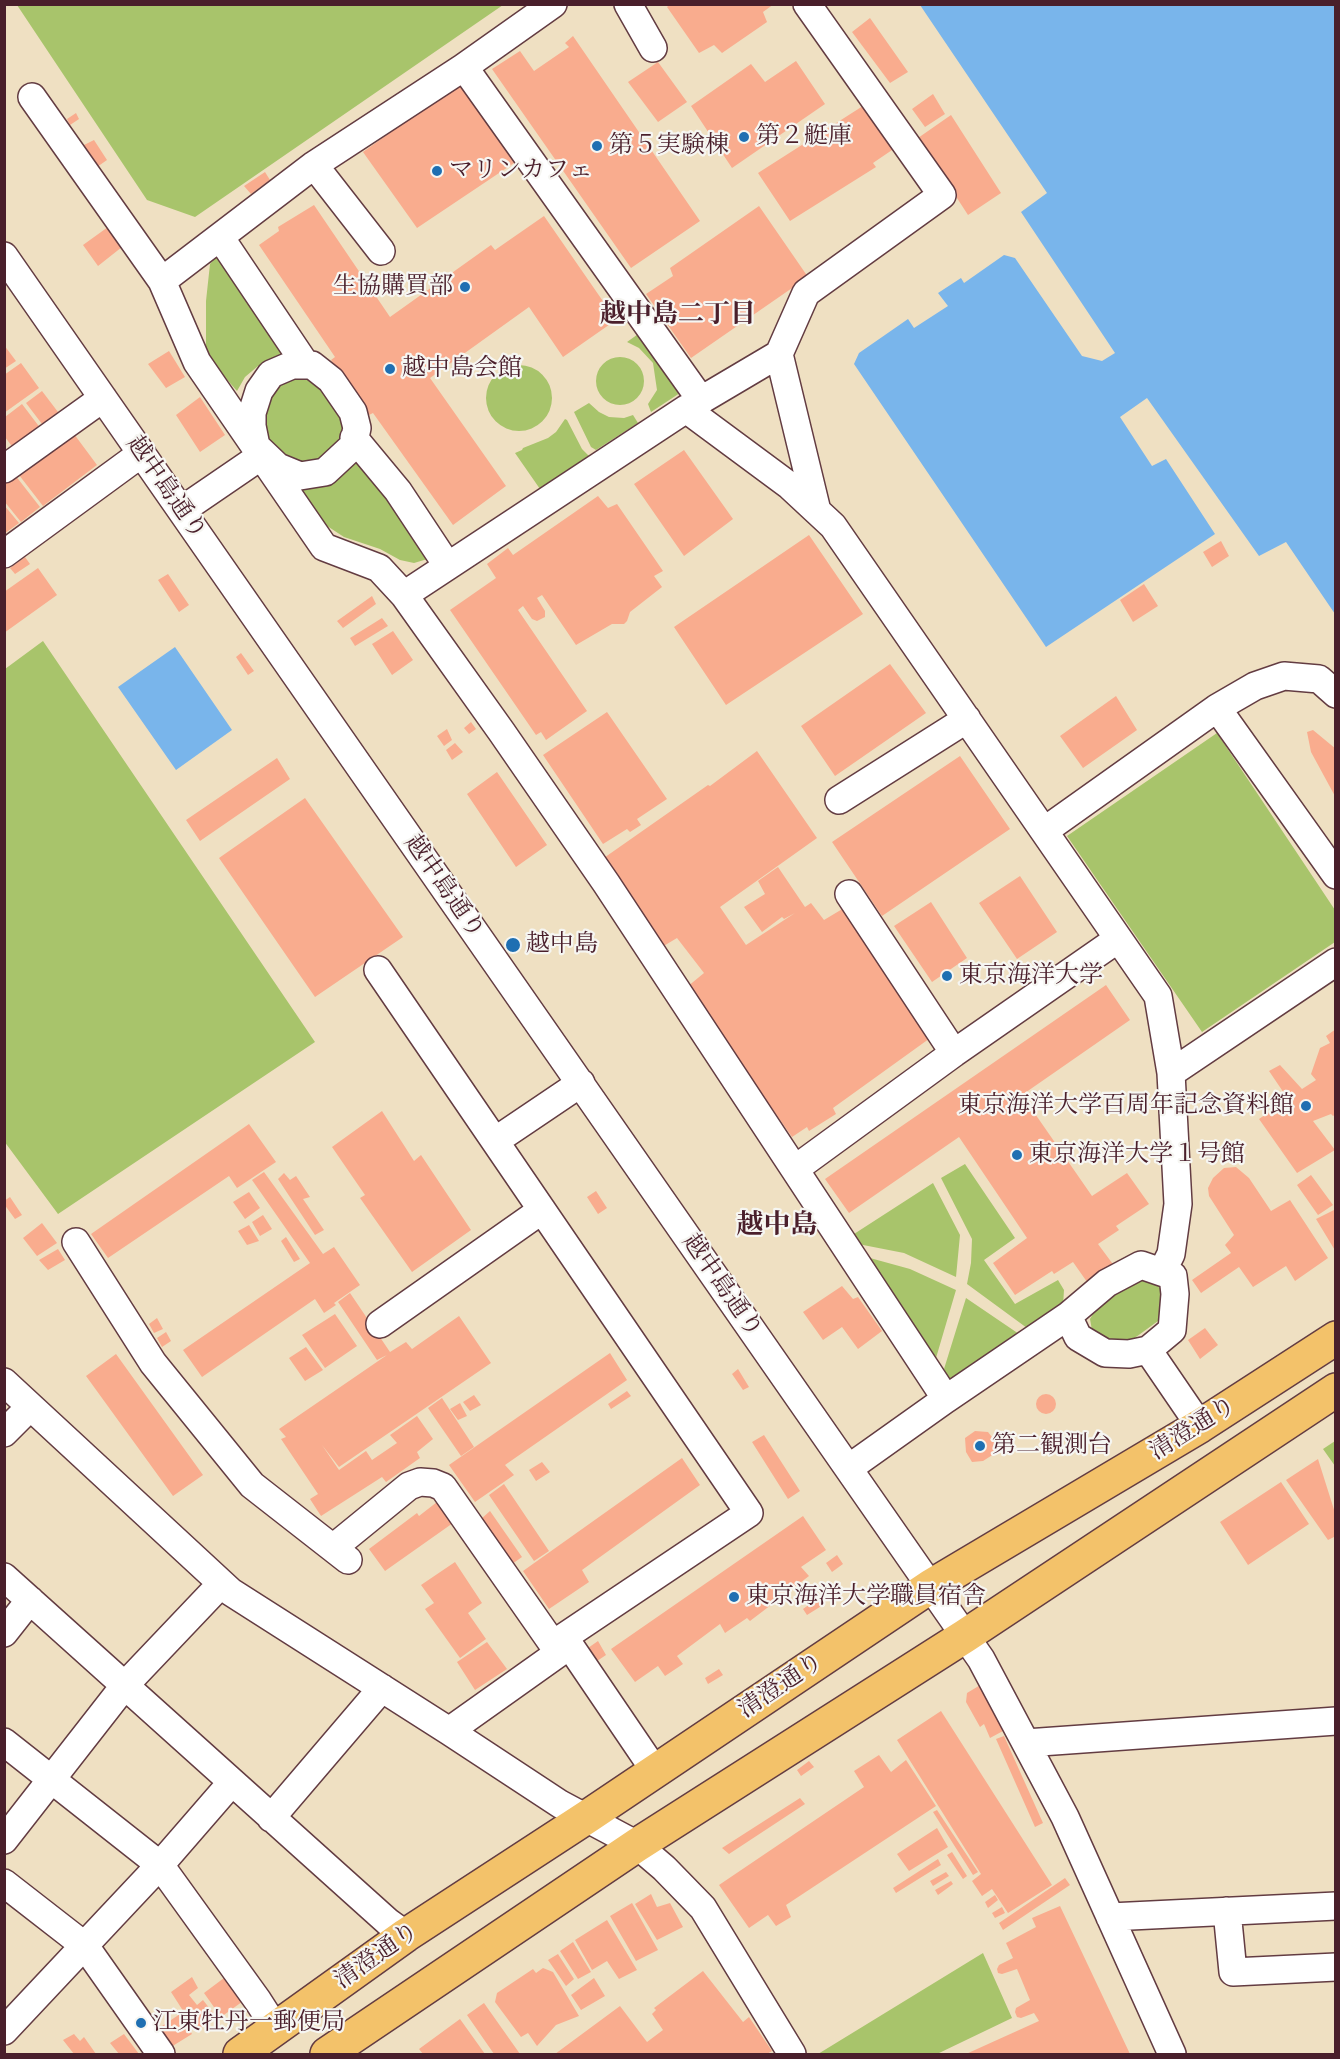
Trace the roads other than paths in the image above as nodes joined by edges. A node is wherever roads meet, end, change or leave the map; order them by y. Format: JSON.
{"nodes":[{"id":1,"x":553,"y":4,"type":"edge"},
{"id":2,"x":628,"y":4,"type":"edge"},
{"id":3,"x":807,"y":4,"type":"edge"},
{"id":4,"x":653,"y":48,"type":"dead end"},
{"id":5,"x":464,"y":67,"type":"junction"},
{"id":6,"x":32,"y":97,"type":"dead end"},
{"id":7,"x":314,"y":165,"type":"junction"},
{"id":8,"x":220,"y":237,"type":"junction"},
{"id":9,"x":381,"y":251,"type":"dead end"},
{"id":10,"x":6,"y":262,"type":"edge"},
{"id":11,"x":162,"y":281,"type":"junction"},
{"id":12,"x":779,"y":354,"type":"junction"},
{"id":13,"x":306,"y":366,"type":"junction"},
{"id":14,"x":103,"y":398,"type":"junction"},
{"id":15,"x":693,"y":405,"type":"junction"},
{"id":16,"x":354,"y":438,"type":"junction"},
{"id":17,"x":258,"y":451,"type":"junction"},
{"id":18,"x":142,"y":453,"type":"junction"},
{"id":19,"x":4,"y":469,"type":"edge"},
{"id":20,"x":182,"y":510,"type":"junction"},
{"id":21,"x":817,"y":511,"type":"junction"},
{"id":22,"x":4,"y":554,"type":"edge"},
{"id":23,"x":447,"y":565,"type":"junction"},
{"id":24,"x":404,"y":595,"type":"junction"},
{"id":25,"x":1335,"y":694,"type":"edge"},
{"id":26,"x":1217,"y":708,"type":"junction"},
{"id":27,"x":967,"y":719,"type":"junction"},
{"id":28,"x":839,"y":800,"type":"dead end"},
{"id":29,"x":1044,"y":831,"type":"junction"},
{"id":30,"x":1335,"y":875,"type":"edge"},
{"id":31,"x":849,"y":894,"type":"dead end"},
{"id":32,"x":1118,"y":939,"type":"junction"},
{"id":33,"x":1335,"y":962,"type":"edge"},
{"id":34,"x":378,"y":970,"type":"dead end"},
{"id":35,"x":954,"y":1053,"type":"junction"},
{"id":36,"x":1171,"y":1073,"type":"junction"},
{"id":37,"x":581,"y":1083,"type":"junction"},
{"id":38,"x":495,"y":1141,"type":"junction"},
{"id":39,"x":795,"y":1169,"type":"junction"},
{"id":40,"x":542,"y":1210,"type":"junction"},
{"id":41,"x":76,"y":1242,"type":"dead end"},
{"id":42,"x":1162,"y":1272,"type":"junction"},
{"id":43,"x":1068,"y":1316,"type":"junction"},
{"id":44,"x":380,"y":1324,"type":"dead end"},
{"id":45,"x":1335,"y":1338,"type":"edge"},
{"id":46,"x":1148,"y":1350,"type":"junction"},
{"id":47,"x":4,"y":1382,"type":"edge"},
{"id":48,"x":1335,"y":1390,"type":"edge"},
{"id":49,"x":946,"y":1399,"type":"junction"},
{"id":50,"x":30,"y":1407,"type":"junction"},
{"id":51,"x":1200,"y":1426,"type":"junction"},
{"id":52,"x":4,"y":1433,"type":"edge"},
{"id":53,"x":849,"y":1468,"type":"junction"},
{"id":54,"x":4,"y":1576,"type":"edge"},
{"id":55,"x":221,"y":1584,"type":"junction"},
{"id":56,"x":931,"y":1586,"type":"junction"},
{"id":57,"x":30,"y":1600,"type":"junction"},
{"id":58,"x":4,"y":1633,"type":"edge"},
{"id":59,"x":965,"y":1636,"type":"junction"},
{"id":60,"x":564,"y":1649,"type":"junction"},
{"id":61,"x":125,"y":1685,"type":"junction"},
{"id":62,"x":382,"y":1688,"type":"junction"},
{"id":63,"x":1335,"y":1721,"type":"edge"},
{"id":64,"x":449,"y":1731,"type":"junction"},
{"id":65,"x":4,"y":1742,"type":"edge"},
{"id":66,"x":1026,"y":1743,"type":"junction"},
{"id":67,"x":655,"y":1771,"type":"junction"},
{"id":68,"x":53,"y":1780,"type":"junction"},
{"id":69,"x":232,"y":1782,"type":"junction"},
{"id":70,"x":573,"y":1811,"type":"junction"},
{"id":71,"x":272,"y":1818,"type":"junction"},
{"id":72,"x":4,"y":1840,"type":"edge"},
{"id":73,"x":637,"y":1845,"type":"junction"},
{"id":74,"x":160,"y":1865,"type":"junction"},
{"id":75,"x":4,"y":1883,"type":"edge"},
{"id":76,"x":1335,"y":1906,"type":"edge"},
{"id":77,"x":1227,"y":1911,"type":"junction"},
{"id":78,"x":1110,"y":1917,"type":"junction"},
{"id":79,"x":406,"y":1935,"type":"junction"},
{"id":80,"x":85,"y":1946,"type":"junction"},
{"id":81,"x":1335,"y":1967,"type":"edge"},
{"id":82,"x":276,"y":2029,"type":"junction"},
{"id":83,"x":4,"y":2031,"type":"edge"},
{"id":84,"x":161,"y":2055,"type":"edge"},
{"id":85,"x":240,"y":2055,"type":"edge"},
{"id":86,"x":327,"y":2055,"type":"edge"},
{"id":87,"x":792,"y":2055,"type":"edge"},
{"id":88,"x":1172,"y":2055,"type":"edge"}],
"edges":[{"from":1,"to":5,"type":"street"},
{"from":2,"to":4,"type":"street"},
{"from":3,"to":12,"type":"street"},
{"from":5,"to":7,"type":"street"},
{"from":5,"to":15,"type":"street"},
{"from":6,"to":11,"type":"street"},
{"from":7,"to":8,"type":"street"},
{"from":7,"to":9,"type":"street"},
{"from":8,"to":11,"type":"street"},
{"from":8,"to":13,"type":"street"},
{"from":10,"to":14,"type":"street","name":"越中島通り"},
{"from":11,"to":17,"type":"street"},
{"from":12,"to":15,"type":"street"},
{"from":12,"to":21,"type":"street"},
{"from":13,"to":16,"type":"street"},
{"from":13,"to":17,"type":"street"},
{"from":14,"to":18,"type":"street","name":"越中島通り"},
{"from":14,"to":19,"type":"street"},
{"from":15,"to":21,"type":"street"},
{"from":15,"to":23,"type":"street"},
{"from":16,"to":17,"type":"street"},
{"from":16,"to":23,"type":"street"},
{"from":17,"to":20,"type":"street"},
{"from":17,"to":24,"type":"street"},
{"from":18,"to":20,"type":"street","name":"越中島通り"},
{"from":18,"to":22,"type":"street"},
{"from":20,"to":37,"type":"street","name":"越中島通り"},
{"from":21,"to":27,"type":"street"},
{"from":23,"to":24,"type":"street"},
{"from":24,"to":39,"type":"street"},
{"from":25,"to":26,"type":"street"},
{"from":26,"to":29,"type":"street"},
{"from":26,"to":30,"type":"street"},
{"from":27,"to":28,"type":"street"},
{"from":27,"to":29,"type":"street"},
{"from":29,"to":32,"type":"street"},
{"from":31,"to":35,"type":"street"},
{"from":32,"to":35,"type":"street"},
{"from":32,"to":36,"type":"street"},
{"from":33,"to":36,"type":"street"},
{"from":34,"to":38,"type":"street"},
{"from":35,"to":39,"type":"street"},
{"from":36,"to":42,"type":"street"},
{"from":37,"to":38,"type":"street"},
{"from":37,"to":53,"type":"street","name":"越中島通り"},
{"from":38,"to":40,"type":"street"},
{"from":39,"to":49,"type":"street"},
{"from":40,"to":44,"type":"street"},
{"from":40,"to":60,"type":"street"},
{"from":41,"to":60,"type":"street"},
{"from":42,"to":43,"type":"street"},
{"from":42,"to":46,"type":"street"},
{"from":43,"to":46,"type":"street"},
{"from":43,"to":49,"type":"street"},
{"from":45,"to":51,"type":"main road","name":"清澄通り"},
{"from":46,"to":51,"type":"street"},
{"from":47,"to":50,"type":"street"},
{"from":48,"to":59,"type":"main road","name":"清澄通り"},
{"from":49,"to":53,"type":"street"},
{"from":50,"to":52,"type":"street"},
{"from":50,"to":55,"type":"street"},
{"from":51,"to":56,"type":"main road","name":"清澄通り"},
{"from":53,"to":56,"type":"street","name":"越中島通り"},
{"from":54,"to":57,"type":"street"},
{"from":55,"to":61,"type":"street"},
{"from":55,"to":62,"type":"street"},
{"from":56,"to":59,"type":"street","name":"越中島通り"},
{"from":56,"to":67,"type":"main road","name":"清澄通り"},
{"from":57,"to":58,"type":"street"},
{"from":57,"to":61,"type":"street"},
{"from":59,"to":66,"type":"street","name":"越中島通り"},
{"from":59,"to":73,"type":"main road","name":"清澄通り"},
{"from":60,"to":64,"type":"street"},
{"from":60,"to":67,"type":"street"},
{"from":61,"to":68,"type":"street"},
{"from":61,"to":69,"type":"street"},
{"from":62,"to":64,"type":"street"},
{"from":62,"to":71,"type":"street"},
{"from":63,"to":66,"type":"street"},
{"from":64,"to":70,"type":"street"},
{"from":65,"to":68,"type":"street"},
{"from":66,"to":78,"type":"street","name":"越中島通り"},
{"from":67,"to":70,"type":"main road","name":"清澄通り"},
{"from":68,"to":72,"type":"street"},
{"from":68,"to":74,"type":"street"},
{"from":69,"to":71,"type":"street"},
{"from":69,"to":74,"type":"street"},
{"from":70,"to":73,"type":"street"},
{"from":70,"to":79,"type":"main road","name":"清澄通り"},
{"from":71,"to":79,"type":"street"},
{"from":73,"to":86,"type":"main road","name":"清澄通り"},
{"from":73,"to":87,"type":"street"},
{"from":74,"to":80,"type":"street"},
{"from":74,"to":82,"type":"street"},
{"from":75,"to":80,"type":"street"},
{"from":76,"to":77,"type":"street"},
{"from":77,"to":78,"type":"street"},
{"from":77,"to":81,"type":"street"},
{"from":78,"to":88,"type":"street","name":"越中島通り"},
{"from":79,"to":82,"type":"main road","name":"清澄通り"},
{"from":80,"to":83,"type":"street"},
{"from":80,"to":84,"type":"street"},
{"from":82,"to":85,"type":"main road","name":"清澄通り"}]}
